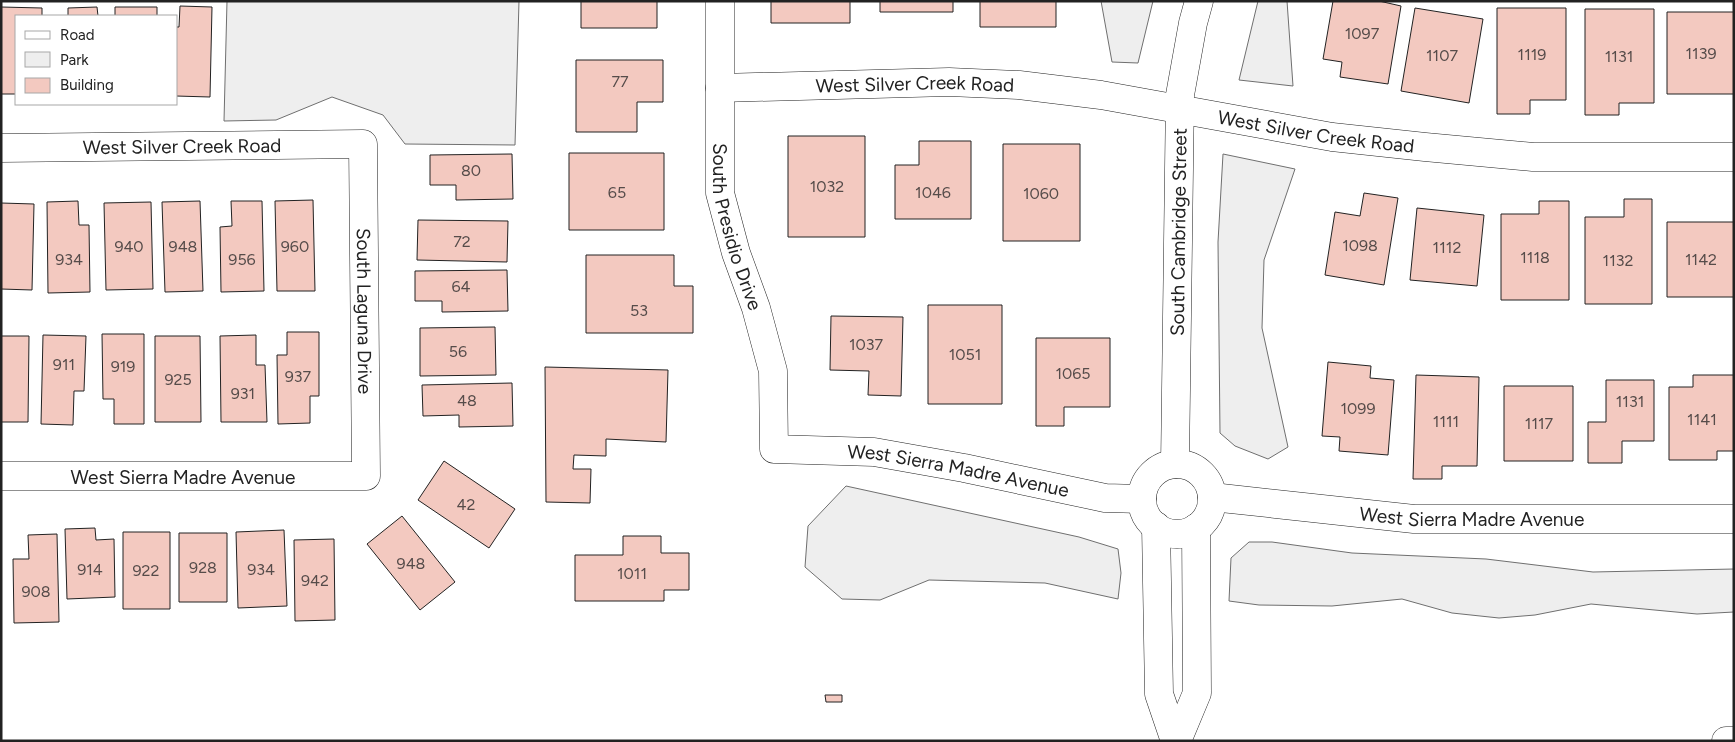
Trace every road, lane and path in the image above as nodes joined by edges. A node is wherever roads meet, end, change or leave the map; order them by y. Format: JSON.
{"nodes":[{"id":1,"x":720,"y":1,"type":"edge"},
{"id":2,"x":1199,"y":1,"type":"edge"},
{"id":3,"x":720,"y":88,"type":"junction"},
{"id":4,"x":1180,"y":109,"type":"junction"},
{"id":5,"x":363,"y":144,"type":"joint"},
{"id":6,"x":1,"y":148,"type":"edge"},
{"id":7,"x":1734,"y":157,"type":"edge"},
{"id":8,"x":774,"y":449,"type":"joint"},
{"id":9,"x":1175,"y":464,"type":"junction"},
{"id":10,"x":1,"y":476,"type":"edge"},
{"id":11,"x":366,"y":476,"type":"joint"},
{"id":12,"x":1212,"y":497,"type":"junction"},
{"id":13,"x":1142,"y":498,"type":"junction"},
{"id":14,"x":1734,"y":519,"type":"edge"},
{"id":15,"x":1156,"y":526,"type":"junction"},
{"id":16,"x":1196,"y":528,"type":"junction"},
{"id":17,"x":1176,"y":741,"type":"edge"},
{"id":18,"x":1726,"y":741,"type":"edge"},
{"id":19,"x":1734,"y":741,"type":"edge"}],
"edges":[{"from":1,"to":3,"type":"street","name":"South Presidio Drive"},
{"from":2,"to":4,"type":"street","name":"South Cambridge Street"},
{"from":3,"to":4,"type":"street","name":"West Silver Creek Road"},
{"from":3,"to":8,"type":"street","name":"South Presidio Drive"},
{"from":4,"to":7,"type":"street","name":"West Silver Creek Road"},
{"from":4,"to":9,"type":"street","name":"South Cambridge Street"},
{"from":5,"to":6,"type":"street","name":"West Silver Creek Road"},
{"from":5,"to":11,"type":"street","name":"South Laguna Drive"},
{"from":8,"to":13,"type":"street","name":"West Sierra Madre Avenue"},
{"from":9,"to":12,"type":"street"},
{"from":9,"to":13,"type":"street"},
{"from":10,"to":11,"type":"street","name":"West Sierra Madre Avenue"},
{"from":12,"to":14,"type":"street","name":"West Sierra Madre Avenue"},
{"from":12,"to":16,"type":"street"},
{"from":13,"to":15,"type":"street"},
{"from":15,"to":16,"type":"street"},
{"from":15,"to":17,"type":"street"},
{"from":16,"to":17,"type":"street"},
{"from":18,"to":19,"type":"street"}]}
